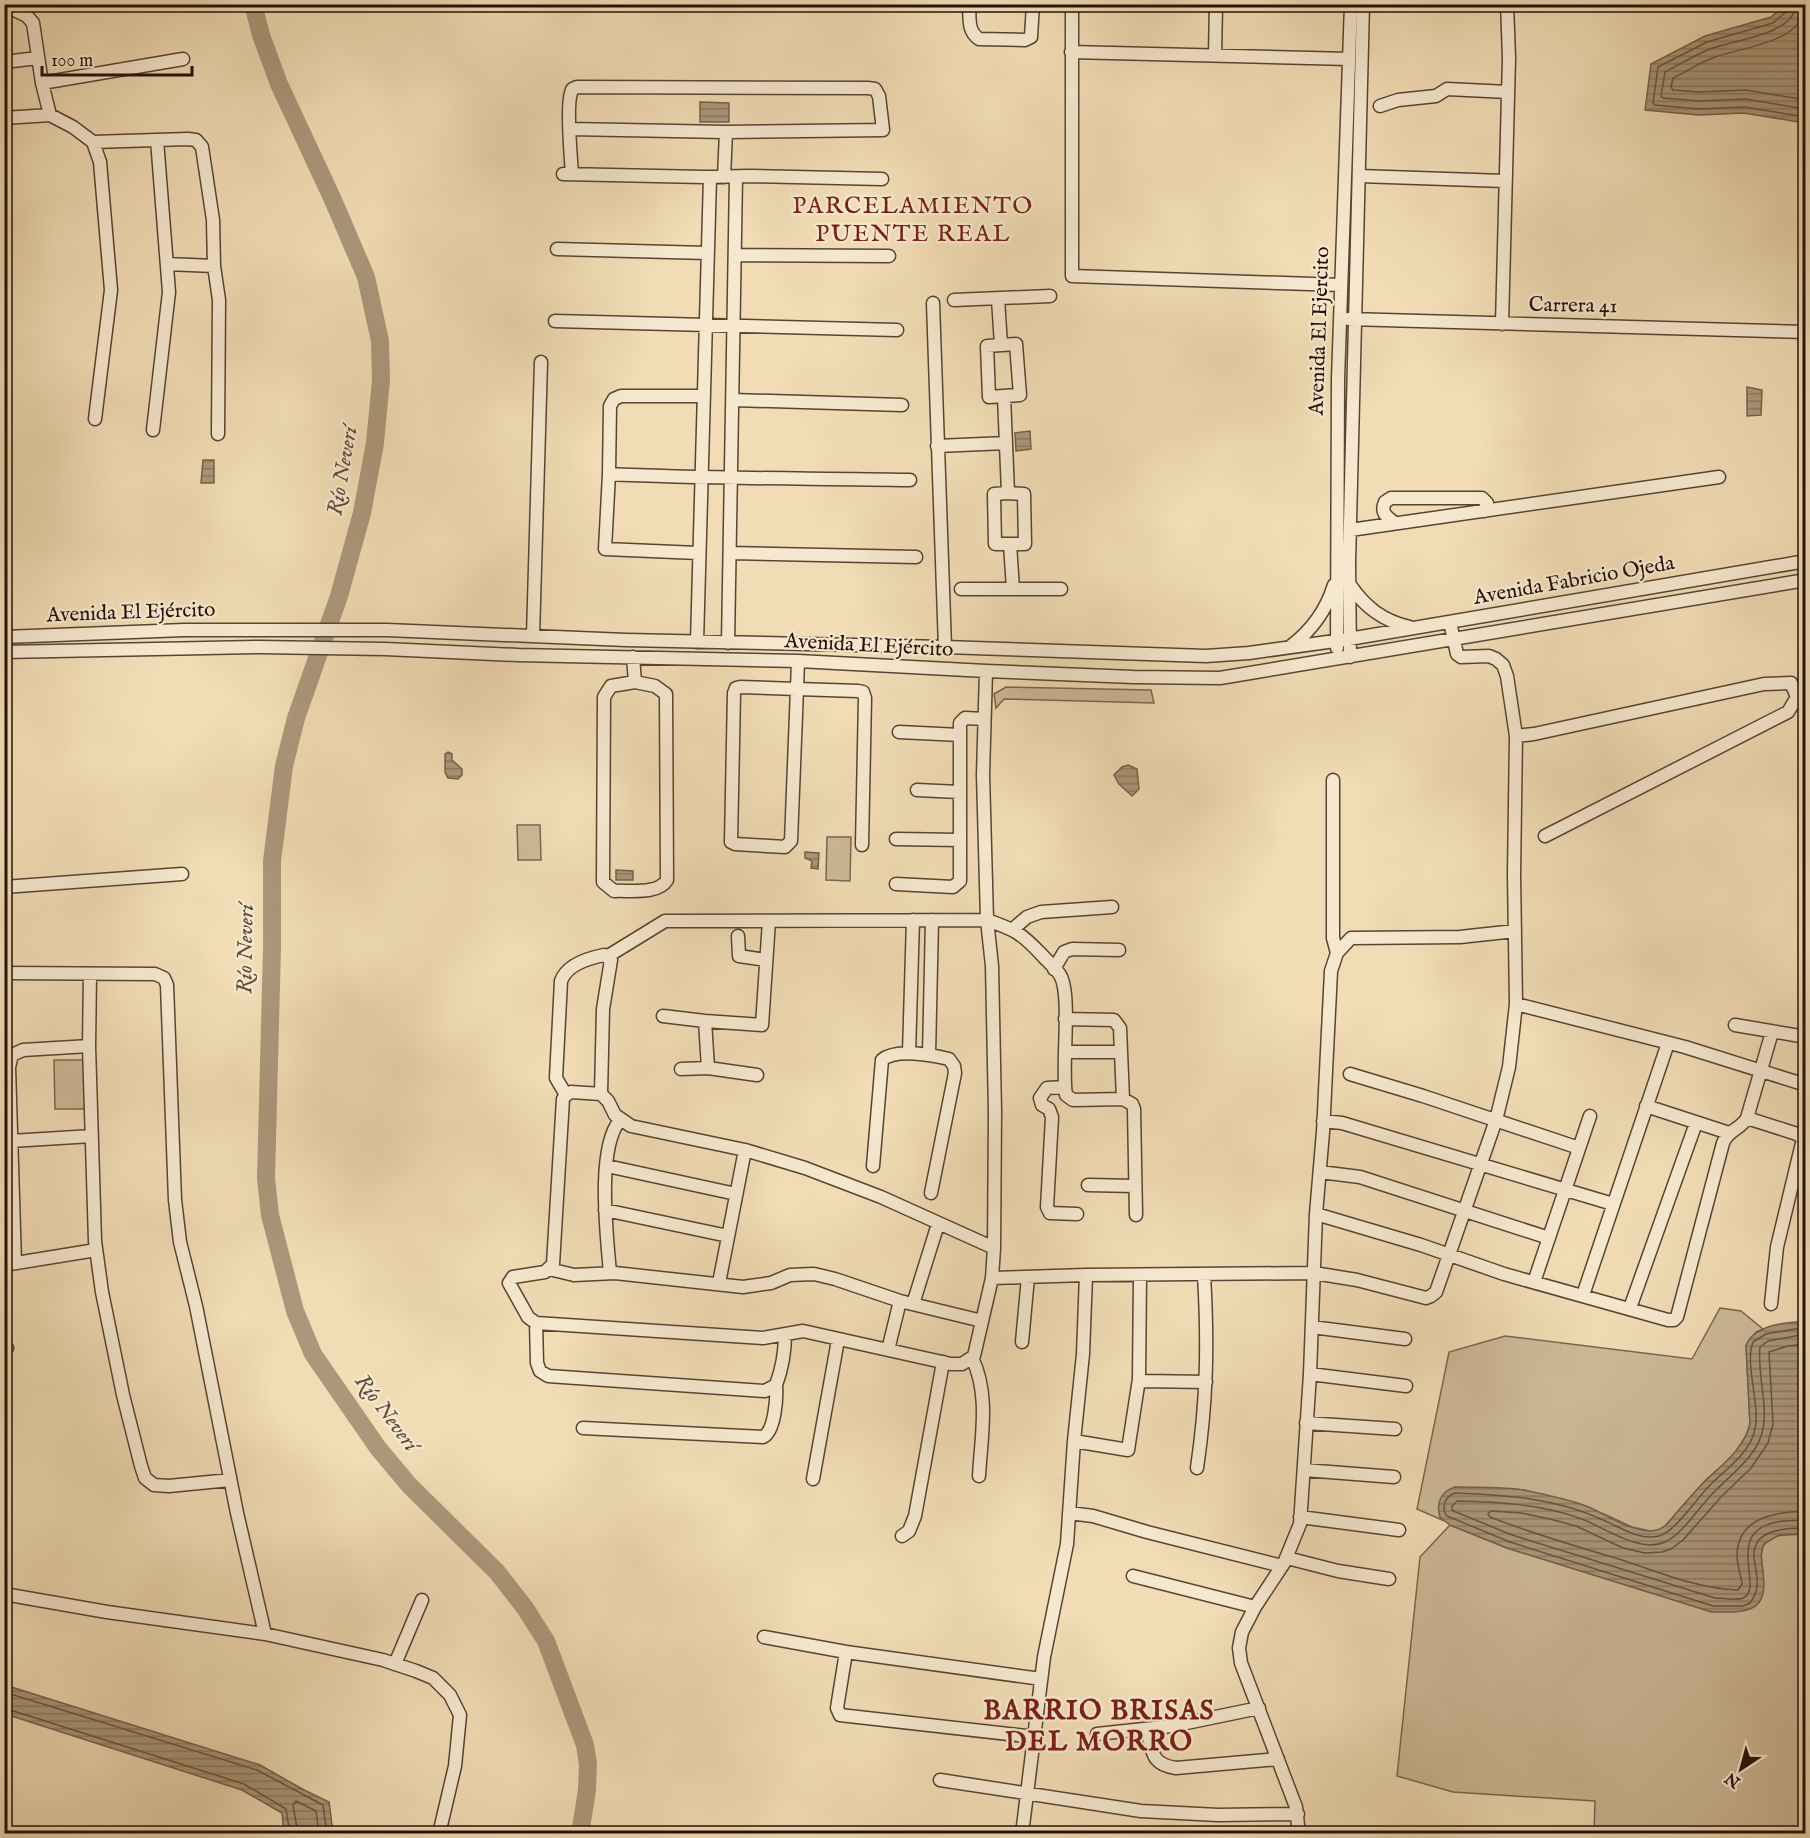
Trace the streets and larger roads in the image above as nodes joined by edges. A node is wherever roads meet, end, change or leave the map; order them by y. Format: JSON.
{"nodes":[{"id":1,"x":969,"y":4,"type":"edge"},
{"id":2,"x":1033,"y":4,"type":"edge"},
{"id":3,"x":1072,"y":4,"type":"edge"},
{"id":4,"x":1216,"y":4,"type":"edge"},
{"id":5,"x":1351,"y":4,"type":"edge"},
{"id":6,"x":1363,"y":4,"type":"edge"},
{"id":7,"x":1507,"y":4,"type":"edge"},
{"id":8,"x":4,"y":5,"type":"edge"},
{"id":9,"x":1071,"y":52,"type":"junction"},
{"id":10,"x":1215,"y":56,"type":"junction"},
{"id":11,"x":38,"y":58,"type":"junction"},
{"id":12,"x":1349,"y":58,"type":"junction"},
{"id":13,"x":183,"y":60,"type":"dead end"},
{"id":14,"x":4,"y":62,"type":"edge"},
{"id":15,"x":42,"y":83,"type":"junction"},
{"id":16,"x":1508,"y":92,"type":"junction"},
{"id":17,"x":1380,"y":106,"type":"dead end"},
{"id":18,"x":50,"y":115,"type":"junction"},
{"id":19,"x":4,"y":118,"type":"edge"},
{"id":20,"x":570,"y":129,"type":"junction"},
{"id":21,"x":726,"y":132,"type":"junction"},
{"id":22,"x":157,"y":140,"type":"junction"},
{"id":23,"x":93,"y":142,"type":"junction"},
{"id":24,"x":1359,"y":176,"type":"junction"},
{"id":25,"x":710,"y":177,"type":"junction"},
{"id":26,"x":730,"y":177,"type":"junction"},
{"id":27,"x":882,"y":179,"type":"dead end"},
{"id":28,"x":1504,"y":181,"type":"junction"},
{"id":29,"x":557,"y":249,"type":"dead end"},
{"id":30,"x":707,"y":253,"type":"junction"},
{"id":31,"x":735,"y":255,"type":"junction"},
{"id":32,"x":889,"y":256,"type":"dead end"},
{"id":33,"x":167,"y":264,"type":"junction"},
{"id":34,"x":214,"y":266,"type":"junction"},
{"id":35,"x":1341,"y":285,"type":"junction"},
{"id":36,"x":1050,"y":296,"type":"dead end"},
{"id":37,"x":998,"y":299,"type":"junction"},
{"id":38,"x":954,"y":300,"type":"dead end"},
{"id":39,"x":933,"y":303,"type":"dead end"},
{"id":40,"x":1340,"y":318,"type":"junction"},
{"id":41,"x":1355,"y":319,"type":"junction"},
{"id":42,"x":555,"y":321,"type":"dead end"},
{"id":43,"x":1502,"y":324,"type":"junction"},
{"id":44,"x":705,"y":326,"type":"junction"},
{"id":45,"x":734,"y":327,"type":"junction"},
{"id":46,"x":897,"y":330,"type":"dead end"},
{"id":47,"x":1806,"y":332,"type":"edge"},
{"id":48,"x":1001,"y":345,"type":"junction"},
{"id":49,"x":541,"y":362,"type":"dead end"},
{"id":50,"x":704,"y":396,"type":"junction"},
{"id":51,"x":1004,"y":396,"type":"junction"},
{"id":52,"x":733,"y":400,"type":"junction"},
{"id":53,"x":902,"y":405,"type":"dead end"},
{"id":54,"x":95,"y":419,"type":"dead end"},
{"id":55,"x":153,"y":430,"type":"dead end"},
{"id":56,"x":218,"y":434,"type":"dead end"},
{"id":57,"x":1006,"y":443,"type":"junction"},
{"id":58,"x":937,"y":446,"type":"junction"},
{"id":59,"x":609,"y":474,"type":"junction"},
{"id":60,"x":732,"y":476,"type":"junction"},
{"id":61,"x":701,"y":477,"type":"junction"},
{"id":62,"x":1719,"y":477,"type":"dead end"},
{"id":63,"x":910,"y":480,"type":"dead end"},
{"id":64,"x":1008,"y":493,"type":"junction"},
{"id":65,"x":1484,"y":511,"type":"junction"},
{"id":66,"x":1395,"y":523,"type":"junction"},
{"id":67,"x":1350,"y":530,"type":"junction"},
{"id":68,"x":1010,"y":544,"type":"junction"},
{"id":69,"x":698,"y":553,"type":"junction"},
{"id":70,"x":731,"y":553,"type":"junction"},
{"id":71,"x":916,"y":557,"type":"dead end"},
{"id":72,"x":1806,"y":561,"type":"edge"},
{"id":73,"x":1337,"y":563,"type":"junction"},
{"id":74,"x":1806,"y":580,"type":"edge"},
{"id":75,"x":1350,"y":585,"type":"junction"},
{"id":76,"x":961,"y":589,"type":"dead end"},
{"id":77,"x":1013,"y":589,"type":"junction"},
{"id":78,"x":1060,"y":589,"type":"dead end"},
{"id":79,"x":1450,"y":622,"type":"junction"},
{"id":80,"x":1414,"y":628,"type":"junction"},
{"id":81,"x":130,"y":632,"type":"junction"},
{"id":82,"x":533,"y":636,"type":"junction"},
{"id":83,"x":4,"y":637,"type":"edge"},
{"id":84,"x":1343,"y":640,"type":"junction"},
{"id":85,"x":1454,"y":640,"type":"junction"},
{"id":86,"x":697,"y":642,"type":"junction"},
{"id":87,"x":728,"y":643,"type":"junction"},
{"id":88,"x":1311,"y":644,"type":"junction"},
{"id":89,"x":945,"y":647,"type":"junction"},
{"id":90,"x":1290,"y":647,"type":"junction"},
{"id":91,"x":130,"y":650,"type":"junction"},
{"id":92,"x":4,"y":652,"type":"edge"},
{"id":93,"x":633,"y":657,"type":"junction"},
{"id":94,"x":1350,"y":657,"type":"junction"},
{"id":95,"x":1337,"y":659,"type":"junction"},
{"id":96,"x":798,"y":661,"type":"junction"},
{"id":97,"x":1310,"y":663,"type":"junction"},
{"id":98,"x":986,"y":671,"type":"junction"},
{"id":99,"x":635,"y":682,"type":"junction"},
{"id":100,"x":797,"y":689,"type":"junction"},
{"id":101,"x":984,"y":719,"type":"junction"},
{"id":102,"x":899,"y":732,"type":"dead end"},
{"id":103,"x":960,"y":735,"type":"junction"},
{"id":104,"x":1516,"y":736,"type":"junction"},
{"id":105,"x":1333,"y":780,"type":"dead end"},
{"id":106,"x":917,"y":790,"type":"dead end"},
{"id":107,"x":960,"y":792,"type":"junction"},
{"id":108,"x":1545,"y":836,"type":"dead end"},
{"id":109,"x":896,"y":839,"type":"dead end"},
{"id":110,"x":960,"y":840,"type":"junction"},
{"id":111,"x":862,"y":845,"type":"dead end"},
{"id":112,"x":182,"y":874,"type":"dead end"},
{"id":113,"x":896,"y":884,"type":"dead end"},
{"id":114,"x":4,"y":886,"type":"edge"},
{"id":115,"x":1112,"y":907,"type":"dead end"},
{"id":116,"x":914,"y":920,"type":"junction"},
{"id":117,"x":932,"y":920,"type":"junction"},
{"id":118,"x":987,"y":920,"type":"junction"},
{"id":119,"x":768,"y":921,"type":"junction"},
{"id":120,"x":1013,"y":929,"type":"junction"},
{"id":121,"x":1515,"y":931,"type":"junction"},
{"id":122,"x":738,"y":936,"type":"dead end"},
{"id":123,"x":1119,"y":950,"type":"dead end"},
{"id":124,"x":1337,"y":953,"type":"junction"},
{"id":125,"x":608,"y":956,"type":"junction"},
{"id":126,"x":766,"y":960,"type":"junction"},
{"id":127,"x":1054,"y":969,"type":"junction"},
{"id":128,"x":4,"y":973,"type":"edge"},
{"id":129,"x":90,"y":974,"type":"junction"},
{"id":130,"x":1516,"y":1004,"type":"junction"},
{"id":131,"x":663,"y":1016,"type":"dead end"},
{"id":132,"x":1065,"y":1019,"type":"junction"},
{"id":133,"x":705,"y":1021,"type":"junction"},
{"id":134,"x":1736,"y":1025,"type":"dead end"},
{"id":135,"x":1772,"y":1032,"type":"junction"},
{"id":136,"x":1806,"y":1037,"type":"edge"},
{"id":137,"x":1668,"y":1042,"type":"junction"},
{"id":138,"x":89,"y":1046,"type":"junction"},
{"id":139,"x":1065,"y":1052,"type":"junction"},
{"id":140,"x":1122,"y":1052,"type":"junction"},
{"id":141,"x":909,"y":1053,"type":"junction"},
{"id":142,"x":929,"y":1055,"type":"junction"},
{"id":143,"x":708,"y":1068,"type":"junction"},
{"id":144,"x":681,"y":1069,"type":"dead end"},
{"id":145,"x":1761,"y":1071,"type":"junction"},
{"id":146,"x":1350,"y":1074,"type":"dead end"},
{"id":147,"x":757,"y":1075,"type":"dead end"},
{"id":148,"x":1806,"y":1085,"type":"edge"},
{"id":149,"x":1065,"y":1087,"type":"junction"},
{"id":150,"x":601,"y":1094,"type":"junction"},
{"id":151,"x":566,"y":1095,"type":"junction"},
{"id":152,"x":1123,"y":1099,"type":"junction"},
{"id":153,"x":1646,"y":1106,"type":"junction"},
{"id":154,"x":1590,"y":1116,"type":"dead end"},
{"id":155,"x":1747,"y":1118,"type":"junction"},
{"id":156,"x":620,"y":1120,"type":"junction"},
{"id":157,"x":1496,"y":1120,"type":"junction"},
{"id":158,"x":1323,"y":1121,"type":"junction"},
{"id":159,"x":1696,"y":1123,"type":"junction"},
{"id":160,"x":1729,"y":1133,"type":"junction"},
{"id":161,"x":92,"y":1136,"type":"junction"},
{"id":162,"x":11,"y":1141,"type":"junction"},
{"id":163,"x":1579,"y":1149,"type":"junction"},
{"id":164,"x":745,"y":1150,"type":"junction"},
{"id":165,"x":1479,"y":1165,"type":"junction"},
{"id":166,"x":607,"y":1166,"type":"junction"},
{"id":167,"x":873,"y":1166,"type":"dead end"},
{"id":168,"x":1320,"y":1172,"type":"junction"},
{"id":169,"x":1088,"y":1185,"type":"dead end"},
{"id":170,"x":1135,"y":1186,"type":"junction"},
{"id":171,"x":1566,"y":1191,"type":"junction"},
{"id":172,"x":931,"y":1193,"type":"dead end"},
{"id":173,"x":736,"y":1194,"type":"junction"},
{"id":174,"x":1613,"y":1204,"type":"junction"},
{"id":175,"x":1463,"y":1209,"type":"junction"},
{"id":176,"x":605,"y":1210,"type":"junction"},
{"id":177,"x":1316,"y":1214,"type":"junction"},
{"id":178,"x":1077,"y":1215,"type":"dead end"},
{"id":179,"x":1136,"y":1215,"type":"dead end"},
{"id":180,"x":938,"y":1224,"type":"junction"},
{"id":181,"x":728,"y":1236,"type":"junction"},
{"id":182,"x":1549,"y":1238,"type":"junction"},
{"id":183,"x":993,"y":1248,"type":"junction"},
{"id":184,"x":96,"y":1251,"type":"junction"},
{"id":185,"x":1448,"y":1255,"type":"junction"},
{"id":186,"x":10,"y":1264,"type":"edge"},
{"id":187,"x":549,"y":1269,"type":"junction"},
{"id":188,"x":610,"y":1273,"type":"junction"},
{"id":189,"x":1314,"y":1273,"type":"junction"},
{"id":190,"x":1086,"y":1275,"type":"junction"},
{"id":191,"x":1140,"y":1275,"type":"junction"},
{"id":192,"x":1204,"y":1275,"type":"junction"},
{"id":193,"x":1028,"y":1277,"type":"junction"},
{"id":194,"x":992,"y":1278,"type":"junction"},
{"id":195,"x":1534,"y":1282,"type":"junction"},
{"id":196,"x":719,"y":1283,"type":"junction"},
{"id":197,"x":1582,"y":1295,"type":"junction"},
{"id":198,"x":900,"y":1300,"type":"junction"},
{"id":199,"x":914,"y":1304,"type":"junction"},
{"id":200,"x":1771,"y":1304,"type":"dead end"},
{"id":201,"x":1630,"y":1308,"type":"junction"},
{"id":202,"x":982,"y":1321,"type":"junction"},
{"id":203,"x":536,"y":1323,"type":"junction"},
{"id":204,"x":1312,"y":1327,"type":"junction"},
{"id":205,"x":785,"y":1334,"type":"junction"},
{"id":206,"x":1405,"y":1339,"type":"dead end"},
{"id":207,"x":838,"y":1340,"type":"junction"},
{"id":208,"x":1022,"y":1342,"type":"dead end"},
{"id":209,"x":888,"y":1350,"type":"junction"},
{"id":210,"x":972,"y":1358,"type":"junction"},
{"id":211,"x":943,"y":1362,"type":"junction"},
{"id":212,"x":1310,"y":1374,"type":"junction"},
{"id":213,"x":1139,"y":1379,"type":"junction"},
{"id":214,"x":1206,"y":1382,"type":"junction"},
{"id":215,"x":776,"y":1385,"type":"junction"},
{"id":216,"x":1406,"y":1386,"type":"dead end"},
{"id":217,"x":1306,"y":1423,"type":"junction"},
{"id":218,"x":582,"y":1428,"type":"dead end"},
{"id":219,"x":1395,"y":1430,"type":"dead end"},
{"id":220,"x":1074,"y":1441,"type":"junction"},
{"id":221,"x":1197,"y":1468,"type":"dead end"},
{"id":222,"x":1304,"y":1470,"type":"junction"},
{"id":223,"x":979,"y":1476,"type":"dead end"},
{"id":224,"x":1394,"y":1477,"type":"dead end"},
{"id":225,"x":813,"y":1479,"type":"dead end"},
{"id":226,"x":231,"y":1480,"type":"junction"},
{"id":227,"x":1069,"y":1512,"type":"junction"},
{"id":228,"x":1300,"y":1517,"type":"junction"},
{"id":229,"x":1400,"y":1530,"type":"dead end"},
{"id":230,"x":902,"y":1536,"type":"dead end"},
{"id":231,"x":1284,"y":1562,"type":"junction"},
{"id":232,"x":1133,"y":1576,"type":"dead end"},
{"id":233,"x":1389,"y":1580,"type":"dead end"},
{"id":234,"x":4,"y":1594,"type":"edge"},
{"id":235,"x":422,"y":1600,"type":"dead end"},
{"id":236,"x":1256,"y":1607,"type":"junction"},
{"id":237,"x":265,"y":1634,"type":"junction"},
{"id":238,"x":764,"y":1636,"type":"dead end"},
{"id":239,"x":846,"y":1652,"type":"junction"},
{"id":240,"x":395,"y":1664,"type":"junction"},
{"id":241,"x":1041,"y":1679,"type":"junction"},
{"id":242,"x":1259,"y":1708,"type":"junction"},
{"id":243,"x":1147,"y":1730,"type":"junction"},
{"id":244,"x":1097,"y":1734,"type":"dead end"},
{"id":245,"x":1035,"y":1737,"type":"junction"},
{"id":246,"x":1278,"y":1759,"type":"junction"},
{"id":247,"x":940,"y":1780,"type":"dead end"},
{"id":248,"x":1027,"y":1793,"type":"junction"},
{"id":249,"x":1298,"y":1814,"type":"junction"},
{"id":250,"x":439,"y":1833,"type":"edge"},
{"id":251,"x":1022,"y":1833,"type":"edge"},
{"id":252,"x":1299,"y":1833,"type":"edge"}],
"edges":[{"from":1,"to":2,"type":"street"},
{"from":3,"to":9,"type":"street"},
{"from":4,"to":10,"type":"street"},
{"from":5,"to":12,"type":"street","name":"Avenida El Ejercito"},
{"from":6,"to":24,"type":"street","name":"Avenida El Ejercito"},
{"from":7,"to":16,"type":"street"},
{"from":8,"to":11,"type":"street"},
{"from":9,"to":10,"type":"street"},
{"from":9,"to":35,"type":"street"},
{"from":10,"to":12,"type":"street"},
{"from":11,"to":14,"type":"street"},
{"from":11,"to":15,"type":"street"},
{"from":12,"to":35,"type":"street","name":"Avenida El Ejercito"},
{"from":13,"to":15,"type":"street"},
{"from":15,"to":18,"type":"street"},
{"from":16,"to":17,"type":"street"},
{"from":16,"to":28,"type":"street"},
{"from":18,"to":19,"type":"street"},
{"from":18,"to":23,"type":"street"},
{"from":20,"to":21,"type":"street"},
{"from":20,"to":21,"type":"street"},
{"from":20,"to":25,"type":"street"},
{"from":21,"to":26,"type":"street"},
{"from":22,"to":23,"type":"street"},
{"from":22,"to":33,"type":"street"},
{"from":22,"to":34,"type":"street"},
{"from":23,"to":54,"type":"street"},
{"from":24,"to":28,"type":"street"},
{"from":24,"to":41,"type":"street","name":"Avenida El Ejercito"},
{"from":25,"to":26,"type":"street"},
{"from":25,"to":30,"type":"street"},
{"from":26,"to":27,"type":"street"},
{"from":26,"to":31,"type":"street"},
{"from":28,"to":43,"type":"street"},
{"from":29,"to":30,"type":"street"},
{"from":30,"to":44,"type":"street"},
{"from":31,"to":32,"type":"street"},
{"from":31,"to":45,"type":"street"},
{"from":33,"to":34,"type":"street"},
{"from":33,"to":55,"type":"street"},
{"from":34,"to":56,"type":"street"},
{"from":35,"to":40,"type":"street","name":"Avenida El Ejercito"},
{"from":36,"to":37,"type":"street"},
{"from":37,"to":38,"type":"street"},
{"from":37,"to":48,"type":"street"},
{"from":39,"to":58,"type":"street"},
{"from":40,"to":41,"type":"street","name":"Carrera 41"},
{"from":40,"to":73,"type":"street","name":"Avenida El Ejercito"},
{"from":41,"to":43,"type":"street","name":"Carrera 41"},
{"from":41,"to":67,"type":"street","name":"Avenida El Ejercito"},
{"from":42,"to":44,"type":"street"},
{"from":43,"to":47,"type":"street","name":"Carrera 41"},
{"from":44,"to":45,"type":"street"},
{"from":44,"to":50,"type":"street"},
{"from":45,"to":46,"type":"street"},
{"from":45,"to":52,"type":"street"},
{"from":48,"to":51,"type":"street"},
{"from":48,"to":51,"type":"street"},
{"from":49,"to":82,"type":"street"},
{"from":50,"to":59,"type":"street"},
{"from":50,"to":61,"type":"street"},
{"from":51,"to":57,"type":"street"},
{"from":52,"to":53,"type":"street"},
{"from":52,"to":60,"type":"street"},
{"from":57,"to":58,"type":"street"},
{"from":57,"to":64,"type":"street"},
{"from":58,"to":89,"type":"street"},
{"from":59,"to":61,"type":"street"},
{"from":59,"to":69,"type":"street"},
{"from":60,"to":61,"type":"street"},
{"from":60,"to":63,"type":"street"},
{"from":60,"to":70,"type":"street"},
{"from":61,"to":69,"type":"street"},
{"from":62,"to":65,"type":"street"},
{"from":64,"to":68,"type":"street"},
{"from":64,"to":68,"type":"street"},
{"from":65,"to":66,"type":"street"},
{"from":65,"to":66,"type":"street"},
{"from":66,"to":67,"type":"street"},
{"from":67,"to":75,"type":"street","name":"Avenida El Ejercito"},
{"from":68,"to":77,"type":"street"},
{"from":69,"to":86,"type":"street"},
{"from":70,"to":71,"type":"street"},
{"from":70,"to":87,"type":"street"},
{"from":72,"to":79,"type":"street","name":"Avenida Fabricio Ojeda"},
{"from":73,"to":84,"type":"street","name":"Avenida El Ejercito"},
{"from":73,"to":90,"type":"street"},
{"from":74,"to":85,"type":"street","name":"Avenida Fabricio Ojeda"},
{"from":75,"to":80,"type":"street"},
{"from":75,"to":84,"type":"street","name":"Avenida El Ejercito"},
{"from":76,"to":77,"type":"street"},
{"from":77,"to":78,"type":"street"},
{"from":79,"to":80,"type":"street","name":"Avenida Fabricio Ojeda"},
{"from":79,"to":85,"type":"street"},
{"from":80,"to":84,"type":"street","name":"Avenida Fabricio Ojeda"},
{"from":81,"to":82,"type":"street","name":"Avenida El Ejército"},
{"from":81,"to":83,"type":"street","name":"Avenida El Ejército"},
{"from":81,"to":91,"type":"street"},
{"from":82,"to":86,"type":"street","name":"Avenida El Ejército"},
{"from":84,"to":88,"type":"street","name":"Avenida El Ejército"},
{"from":84,"to":94,"type":"street","name":"Avenida El Ejercito"},
{"from":84,"to":95,"type":"street","name":"Avenida El Ejercito"},
{"from":85,"to":94,"type":"street","name":"Avenida Fabricio Ojeda"},
{"from":85,"to":104,"type":"street"},
{"from":86,"to":87,"type":"street","name":"Avenida El Ejército"},
{"from":87,"to":89,"type":"street","name":"Avenida El Ejército"},
{"from":88,"to":90,"type":"street","name":"Avenida El Ejército"},
{"from":88,"to":97,"type":"street"},
{"from":89,"to":90,"type":"street","name":"Avenida El Ejército"},
{"from":91,"to":92,"type":"street","name":"Avenida El Ejército"},
{"from":91,"to":93,"type":"street","name":"Avenida El Ejército"},
{"from":93,"to":96,"type":"street","name":"Avenida El Ejército"},
{"from":93,"to":99,"type":"street"},
{"from":94,"to":95,"type":"street","name":"Avenida El Ejército"},
{"from":95,"to":97,"type":"street","name":"Avenida El Ejército"},
{"from":96,"to":98,"type":"street","name":"Avenida El Ejército"},
{"from":96,"to":100,"type":"street"},
{"from":97,"to":98,"type":"street","name":"Avenida El Ejército"},
{"from":98,"to":101,"type":"street"},
{"from":99,"to":99,"type":"street"},
{"from":100,"to":100,"type":"street"},
{"from":100,"to":111,"type":"street"},
{"from":101,"to":103,"type":"street"},
{"from":101,"to":118,"type":"street"},
{"from":102,"to":103,"type":"street"},
{"from":103,"to":107,"type":"street"},
{"from":104,"to":108,"type":"street"},
{"from":104,"to":121,"type":"street"},
{"from":105,"to":124,"type":"street"},
{"from":106,"to":107,"type":"street"},
{"from":107,"to":110,"type":"street"},
{"from":109,"to":110,"type":"street"},
{"from":110,"to":113,"type":"street"},
{"from":112,"to":114,"type":"street"},
{"from":115,"to":120,"type":"street"},
{"from":116,"to":117,"type":"street"},
{"from":116,"to":119,"type":"street"},
{"from":116,"to":141,"type":"street"},
{"from":117,"to":118,"type":"street"},
{"from":117,"to":142,"type":"street"},
{"from":118,"to":120,"type":"street"},
{"from":118,"to":183,"type":"street"},
{"from":119,"to":125,"type":"street"},
{"from":119,"to":126,"type":"street"},
{"from":120,"to":127,"type":"street"},
{"from":121,"to":124,"type":"street"},
{"from":121,"to":130,"type":"street"},
{"from":122,"to":126,"type":"street"},
{"from":123,"to":127,"type":"street"},
{"from":124,"to":158,"type":"street"},
{"from":125,"to":150,"type":"street"},
{"from":125,"to":151,"type":"street"},
{"from":126,"to":133,"type":"street"},
{"from":127,"to":132,"type":"street"},
{"from":128,"to":129,"type":"street"},
{"from":129,"to":138,"type":"street"},
{"from":129,"to":226,"type":"street"},
{"from":130,"to":137,"type":"street"},
{"from":130,"to":157,"type":"street"},
{"from":131,"to":133,"type":"street"},
{"from":132,"to":139,"type":"street"},
{"from":132,"to":140,"type":"street"},
{"from":133,"to":143,"type":"street"},
{"from":134,"to":135,"type":"street"},
{"from":135,"to":136,"type":"street"},
{"from":135,"to":145,"type":"street"},
{"from":137,"to":145,"type":"street"},
{"from":137,"to":153,"type":"street"},
{"from":138,"to":161,"type":"street"},
{"from":138,"to":162,"type":"street"},
{"from":139,"to":140,"type":"street"},
{"from":139,"to":149,"type":"street"},
{"from":140,"to":152,"type":"street"},
{"from":141,"to":142,"type":"street"},
{"from":141,"to":167,"type":"street"},
{"from":142,"to":172,"type":"street"},
{"from":143,"to":144,"type":"street"},
{"from":143,"to":147,"type":"street"},
{"from":145,"to":148,"type":"street"},
{"from":145,"to":155,"type":"street"},
{"from":146,"to":157,"type":"street"},
{"from":149,"to":152,"type":"street"},
{"from":149,"to":178,"type":"street"},
{"from":150,"to":151,"type":"street"},
{"from":150,"to":156,"type":"street"},
{"from":151,"to":187,"type":"street"},
{"from":152,"to":170,"type":"street"},
{"from":153,"to":159,"type":"street"},
{"from":153,"to":174,"type":"street"},
{"from":154,"to":163,"type":"street"},
{"from":155,"to":160,"type":"street"},
{"from":155,"to":200,"type":"street"},
{"from":156,"to":164,"type":"street"},
{"from":156,"to":166,"type":"street"},
{"from":157,"to":163,"type":"street"},
{"from":157,"to":165,"type":"street"},
{"from":158,"to":165,"type":"street"},
{"from":158,"to":168,"type":"street"},
{"from":159,"to":160,"type":"street"},
{"from":159,"to":201,"type":"street"},
{"from":160,"to":201,"type":"street"},
{"from":161,"to":162,"type":"street"},
{"from":161,"to":184,"type":"street"},
{"from":162,"to":186,"type":"street"},
{"from":163,"to":171,"type":"street"},
{"from":164,"to":173,"type":"street"},
{"from":164,"to":180,"type":"street"},
{"from":165,"to":171,"type":"street"},
{"from":165,"to":175,"type":"street"},
{"from":166,"to":173,"type":"street"},
{"from":166,"to":176,"type":"street"},
{"from":168,"to":175,"type":"street"},
{"from":168,"to":177,"type":"street"},
{"from":169,"to":170,"type":"street"},
{"from":170,"to":179,"type":"street"},
{"from":171,"to":174,"type":"street"},
{"from":171,"to":182,"type":"street"},
{"from":173,"to":181,"type":"street"},
{"from":174,"to":197,"type":"street"},
{"from":175,"to":182,"type":"street"},
{"from":175,"to":185,"type":"street"},
{"from":176,"to":181,"type":"street"},
{"from":176,"to":188,"type":"street"},
{"from":177,"to":185,"type":"street"},
{"from":177,"to":189,"type":"street"},
{"from":180,"to":183,"type":"street"},
{"from":180,"to":199,"type":"street"},
{"from":181,"to":196,"type":"street"},
{"from":182,"to":195,"type":"street"},
{"from":183,"to":194,"type":"street"},
{"from":184,"to":186,"type":"street"},
{"from":184,"to":226,"type":"street"},
{"from":185,"to":189,"type":"street"},
{"from":185,"to":195,"type":"street"},
{"from":187,"to":188,"type":"street"},
{"from":187,"to":203,"type":"street"},
{"from":188,"to":196,"type":"street"},
{"from":189,"to":192,"type":"street"},
{"from":189,"to":204,"type":"street"},
{"from":190,"to":191,"type":"street"},
{"from":190,"to":193,"type":"street"},
{"from":190,"to":220,"type":"street"},
{"from":191,"to":192,"type":"street"},
{"from":191,"to":213,"type":"street"},
{"from":192,"to":214,"type":"street"},
{"from":193,"to":194,"type":"street"},
{"from":193,"to":208,"type":"street"},
{"from":194,"to":202,"type":"street"},
{"from":195,"to":197,"type":"street"},
{"from":196,"to":198,"type":"street"},
{"from":197,"to":201,"type":"street"},
{"from":198,"to":199,"type":"street"},
{"from":198,"to":209,"type":"street"},
{"from":199,"to":202,"type":"street"},
{"from":202,"to":210,"type":"street"},
{"from":203,"to":205,"type":"street"},
{"from":203,"to":215,"type":"street"},
{"from":204,"to":206,"type":"street"},
{"from":204,"to":212,"type":"street"},
{"from":205,"to":207,"type":"street"},
{"from":205,"to":215,"type":"street"},
{"from":207,"to":209,"type":"street"},
{"from":207,"to":225,"type":"street"},
{"from":209,"to":211,"type":"street"},
{"from":210,"to":211,"type":"street"},
{"from":210,"to":223,"type":"street"},
{"from":211,"to":230,"type":"street"},
{"from":212,"to":216,"type":"street"},
{"from":212,"to":217,"type":"street"},
{"from":213,"to":214,"type":"street"},
{"from":213,"to":220,"type":"street"},
{"from":214,"to":221,"type":"street"},
{"from":215,"to":218,"type":"street"},
{"from":217,"to":219,"type":"street"},
{"from":217,"to":222,"type":"street"},
{"from":220,"to":227,"type":"street"},
{"from":222,"to":224,"type":"street"},
{"from":222,"to":228,"type":"street"},
{"from":226,"to":237,"type":"street"},
{"from":227,"to":231,"type":"street"},
{"from":227,"to":241,"type":"street"},
{"from":228,"to":229,"type":"street"},
{"from":228,"to":231,"type":"street"},
{"from":231,"to":233,"type":"street"},
{"from":231,"to":236,"type":"street"},
{"from":232,"to":236,"type":"street"},
{"from":234,"to":237,"type":"street"},
{"from":235,"to":240,"type":"street"},
{"from":236,"to":242,"type":"street"},
{"from":237,"to":240,"type":"street"},
{"from":238,"to":239,"type":"street"},
{"from":239,"to":241,"type":"street"},
{"from":239,"to":245,"type":"street"},
{"from":240,"to":250,"type":"street"},
{"from":241,"to":245,"type":"street"},
{"from":242,"to":243,"type":"street"},
{"from":242,"to":246,"type":"street"},
{"from":243,"to":244,"type":"street"},
{"from":243,"to":246,"type":"street"},
{"from":245,"to":248,"type":"street"},
{"from":246,"to":249,"type":"street"},
{"from":247,"to":248,"type":"street"},
{"from":248,"to":249,"type":"street"},
{"from":248,"to":251,"type":"street"},
{"from":249,"to":252,"type":"street"}]}
